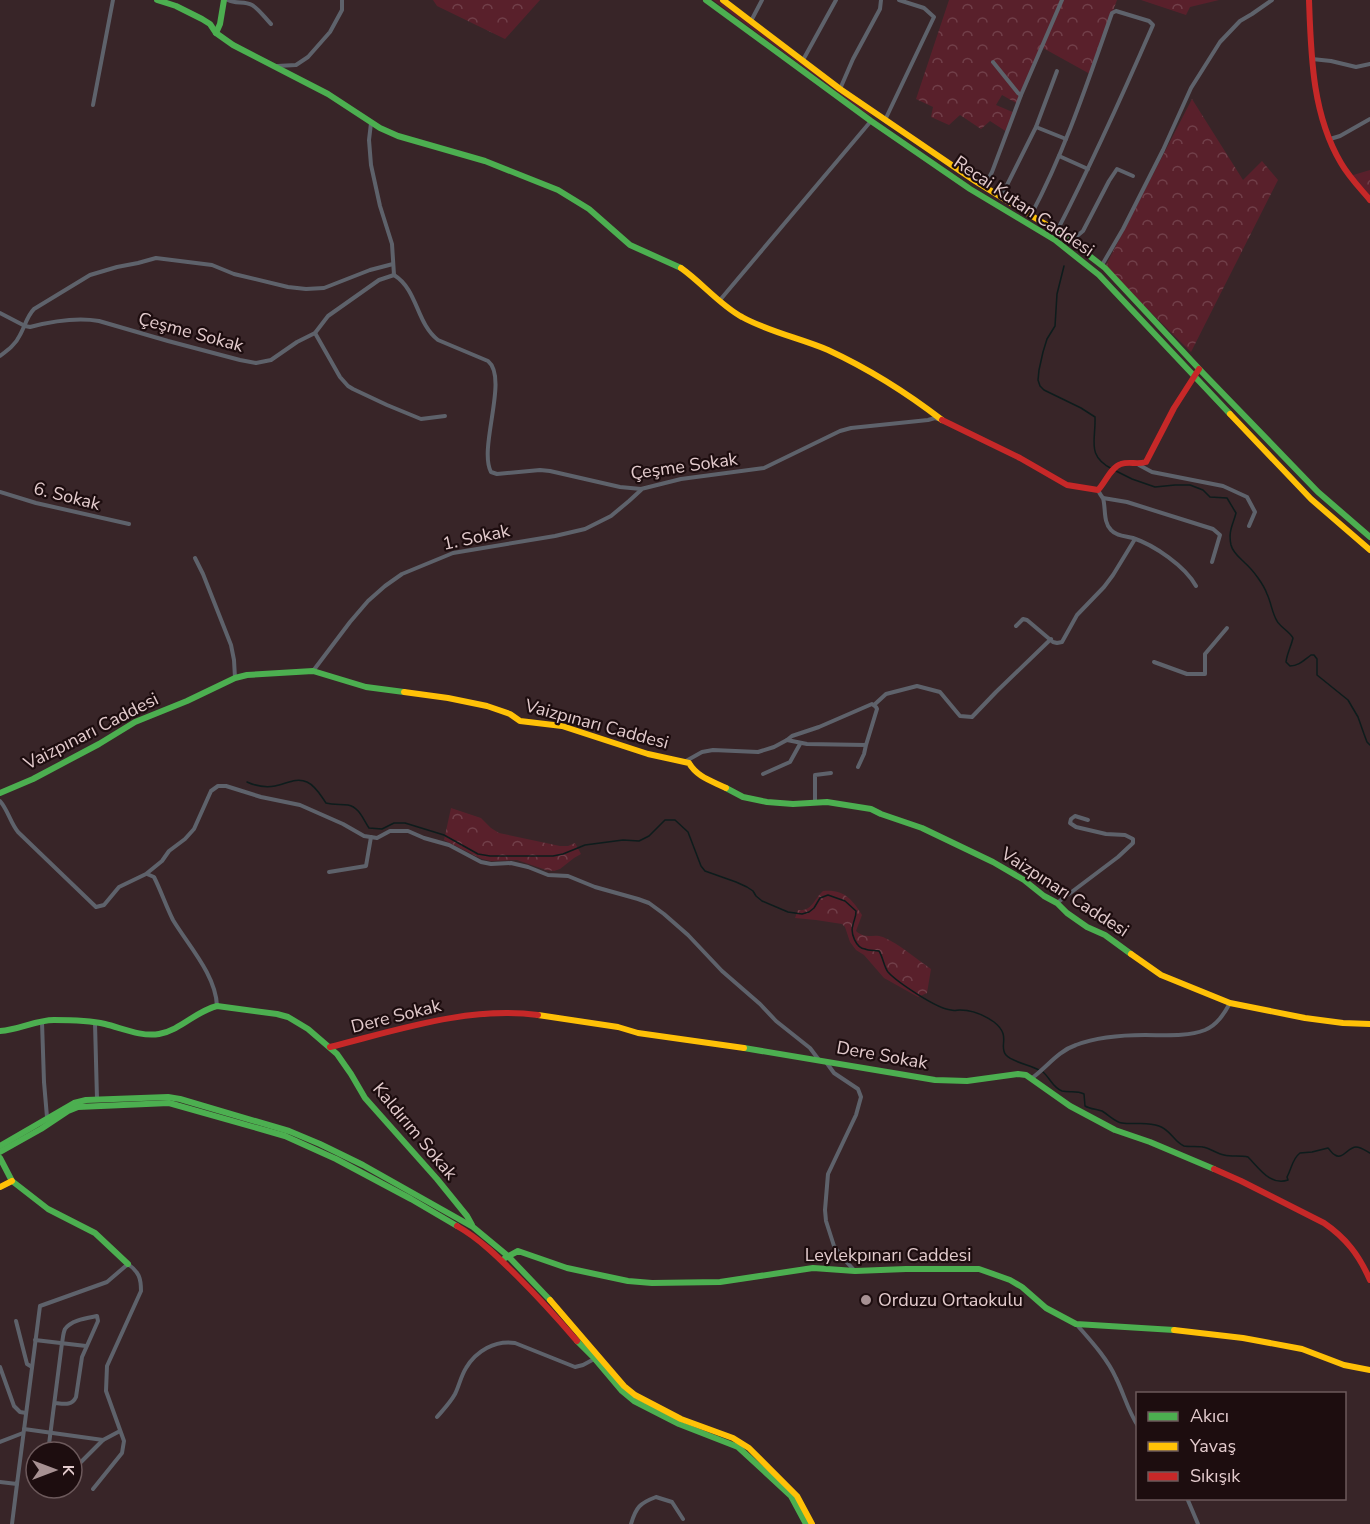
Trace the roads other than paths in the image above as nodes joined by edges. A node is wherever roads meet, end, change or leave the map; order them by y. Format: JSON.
{"nodes":[{"id":1,"x":113,"y":0,"type":"edge"},
{"id":2,"x":157,"y":0,"type":"edge"},
{"id":3,"x":226,"y":0,"type":"edge"},
{"id":4,"x":342,"y":0,"type":"edge"},
{"id":5,"x":706,"y":0,"type":"edge"},
{"id":6,"x":723,"y":0,"type":"edge"},
{"id":7,"x":762,"y":0,"type":"edge"},
{"id":8,"x":836,"y":0,"type":"edge"},
{"id":9,"x":881,"y":0,"type":"edge"},
{"id":10,"x":899,"y":0,"type":"edge"},
{"id":11,"x":1062,"y":0,"type":"edge"},
{"id":12,"x":1272,"y":0,"type":"edge"},
{"id":13,"x":1309,"y":0,"type":"edge"},
{"id":14,"x":751,"y":21,"type":"junction"},
{"id":15,"x":271,"y":24,"type":"dead end"},
{"id":16,"x":216,"y":33,"type":"junction"},
{"id":17,"x":1311,"y":59,"type":"junction"},
{"id":18,"x":803,"y":60,"type":"junction"},
{"id":19,"x":993,"y":62,"type":"dead end"},
{"id":20,"x":1370,"y":64,"type":"edge"},
{"id":21,"x":274,"y":67,"type":"junction"},
{"id":22,"x":1057,"y":71,"type":"dead end"},
{"id":23,"x":840,"y":88,"type":"junction"},
{"id":24,"x":1021,"y":95,"type":"junction"},
{"id":25,"x":93,"y":105,"type":"dead end"},
{"id":26,"x":1370,"y":119,"type":"edge"},
{"id":27,"x":885,"y":120,"type":"junction"},
{"id":28,"x":871,"y":121,"type":"junction"},
{"id":29,"x":371,"y":123,"type":"junction"},
{"id":30,"x":1036,"y":127,"type":"junction"},
{"id":31,"x":1066,"y":139,"type":"junction"},
{"id":32,"x":1330,"y":139,"type":"junction"},
{"id":33,"x":1059,"y":156,"type":"junction"},
{"id":34,"x":1088,"y":169,"type":"junction"},
{"id":35,"x":1133,"y":176,"type":"dead end"},
{"id":36,"x":984,"y":187,"type":"junction"},
{"id":37,"x":1001,"y":197,"type":"junction"},
{"id":38,"x":1370,"y":200,"type":"edge"},
{"id":39,"x":1031,"y":215,"type":"junction"},
{"id":40,"x":1058,"y":231,"type":"junction"},
{"id":41,"x":1071,"y":241,"type":"junction"},
{"id":42,"x":393,"y":264,"type":"junction"},
{"id":43,"x":1102,"y":265,"type":"junction"},
{"id":44,"x":394,"y":275,"type":"junction"},
{"id":45,"x":720,"y":300,"type":"junction"},
{"id":46,"x":0,"y":313,"type":"edge"},
{"id":47,"x":25,"y":326,"type":"junction"},
{"id":48,"x":315,"y":333,"type":"junction"},
{"id":49,"x":0,"y":356,"type":"edge"},
{"id":50,"x":1199,"y":369,"type":"junction"},
{"id":51,"x":1194,"y":377,"type":"junction"},
{"id":52,"x":445,"y":416,"type":"dead end"},
{"id":53,"x":942,"y":420,"type":"junction"},
{"id":54,"x":1139,"y":465,"type":"junction"},
{"id":55,"x":641,"y":489,"type":"junction"},
{"id":56,"x":1098,"y":490,"type":"junction"},
{"id":57,"x":0,"y":492,"type":"edge"},
{"id":58,"x":1103,"y":498,"type":"junction"},
{"id":59,"x":129,"y":525,"type":"dead end"},
{"id":60,"x":1249,"y":526,"type":"dead end"},
{"id":61,"x":1370,"y":537,"type":"edge"},
{"id":62,"x":1135,"y":539,"type":"junction"},
{"id":63,"x":1370,"y":550,"type":"edge"},
{"id":64,"x":195,"y":558,"type":"dead end"},
{"id":65,"x":1212,"y":562,"type":"dead end"},
{"id":66,"x":1196,"y":586,"type":"dead end"},
{"id":67,"x":1016,"y":626,"type":"dead end"},
{"id":68,"x":1227,"y":628,"type":"dead end"},
{"id":69,"x":1051,"y":639,"type":"junction"},
{"id":70,"x":1154,"y":662,"type":"dead end"},
{"id":71,"x":313,"y":671,"type":"junction"},
{"id":72,"x":235,"y":678,"type":"junction"},
{"id":73,"x":874,"y":705,"type":"junction"},
{"id":74,"x":787,"y":740,"type":"junction"},
{"id":75,"x":800,"y":744,"type":"junction"},
{"id":76,"x":866,"y":745,"type":"junction"},
{"id":77,"x":685,"y":762,"type":"junction"},
{"id":78,"x":858,"y":767,"type":"dead end"},
{"id":79,"x":831,"y":773,"type":"dead end"},
{"id":80,"x":763,"y":774,"type":"dead end"},
{"id":81,"x":0,"y":793,"type":"edge"},
{"id":82,"x":0,"y":801,"type":"edge"},
{"id":83,"x":815,"y":802,"type":"junction"},
{"id":84,"x":1088,"y":820,"type":"dead end"},
{"id":85,"x":371,"y":837,"type":"junction"},
{"id":86,"x":329,"y":872,"type":"dead end"},
{"id":87,"x":146,"y":873,"type":"junction"},
{"id":88,"x":1057,"y":903,"type":"junction"},
{"id":89,"x":1230,"y":1003,"type":"junction"},
{"id":90,"x":218,"y":1006,"type":"junction"},
{"id":91,"x":42,"y":1022,"type":"junction"},
{"id":92,"x":95,"y":1023,"type":"junction"},
{"id":93,"x":1370,"y":1024,"type":"edge"},
{"id":94,"x":0,"y":1031,"type":"edge"},
{"id":95,"x":330,"y":1047,"type":"junction"},
{"id":96,"x":823,"y":1061,"type":"junction"},
{"id":97,"x":1032,"y":1078,"type":"junction"},
{"id":98,"x":97,"y":1099,"type":"junction"},
{"id":99,"x":49,"y":1120,"type":"junction"},
{"id":100,"x":0,"y":1146,"type":"edge"},
{"id":101,"x":0,"y":1152,"type":"edge"},
{"id":102,"x":0,"y":1158,"type":"edge"},
{"id":103,"x":12,"y":1181,"type":"junction"},
{"id":104,"x":0,"y":1187,"type":"edge"},
{"id":105,"x":473,"y":1231,"type":"junction"},
{"id":106,"x":508,"y":1256,"type":"junction"},
{"id":107,"x":501,"y":1260,"type":"junction"},
{"id":108,"x":128,"y":1264,"type":"junction"},
{"id":109,"x":855,"y":1271,"type":"junction"},
{"id":110,"x":1370,"y":1280,"type":"edge"},
{"id":111,"x":16,"y":1321,"type":"dead end"},
{"id":112,"x":1076,"y":1324,"type":"junction"},
{"id":113,"x":36,"y":1340,"type":"junction"},
{"id":114,"x":62,"y":1343,"type":"junction"},
{"id":115,"x":86,"y":1346,"type":"junction"},
{"id":116,"x":597,"y":1358,"type":"junction"},
{"id":117,"x":0,"y":1366,"type":"edge"},
{"id":118,"x":32,"y":1367,"type":"junction"},
{"id":119,"x":1370,"y":1370,"type":"edge"},
{"id":120,"x":55,"y":1403,"type":"junction"},
{"id":121,"x":26,"y":1413,"type":"junction"},
{"id":122,"x":437,"y":1417,"type":"dead end"},
{"id":123,"x":1136,"y":1424,"type":"edge"},
{"id":124,"x":24,"y":1431,"type":"junction"},
{"id":125,"x":120,"y":1431,"type":"junction"},
{"id":126,"x":51,"y":1433,"type":"junction"},
{"id":127,"x":50,"y":1440,"type":"edge"},
{"id":128,"x":103,"y":1440,"type":"junction"},
{"id":129,"x":0,"y":1442,"type":"edge"},
{"id":130,"x":84,"y":1459,"type":"edge"},
{"id":131,"x":0,"y":1482,"type":"edge"},
{"id":132,"x":17,"y":1484,"type":"junction"},
{"id":133,"x":93,"y":1489,"type":"dead end"},
{"id":134,"x":1189,"y":1500,"type":"edge"},
{"id":135,"x":683,"y":1519,"type":"dead end"},
{"id":136,"x":12,"y":1524,"type":"edge"},
{"id":137,"x":631,"y":1524,"type":"edge"},
{"id":138,"x":806,"y":1524,"type":"edge"},
{"id":139,"x":812,"y":1524,"type":"edge"},
{"id":140,"x":1198,"y":1524,"type":"edge"}],
"edges":[{"from":1,"to":25,"type":"street"},
{"from":2,"to":16,"type":"street"},
{"from":3,"to":15,"type":"street"},
{"from":3,"to":16,"type":"street"},
{"from":4,"to":21,"type":"street"},
{"from":5,"to":28,"type":"street","name":"Recai Kutan Caddesi"},
{"from":6,"to":14,"type":"street","name":"Recai Kutan Caddesi"},
{"from":7,"to":14,"type":"street"},
{"from":8,"to":18,"type":"street"},
{"from":9,"to":23,"type":"street"},
{"from":10,"to":27,"type":"street"},
{"from":11,"to":24,"type":"street"},
{"from":12,"to":43,"type":"street"},
{"from":13,"to":17,"type":"street"},
{"from":14,"to":18,"type":"street","name":"Recai Kutan Caddesi"},
{"from":16,"to":21,"type":"street"},
{"from":17,"to":20,"type":"street"},
{"from":17,"to":32,"type":"street"},
{"from":18,"to":23,"type":"street","name":"Recai Kutan Caddesi"},
{"from":19,"to":24,"type":"street"},
{"from":21,"to":29,"type":"street"},
{"from":22,"to":30,"type":"street"},
{"from":23,"to":27,"type":"street","name":"Recai Kutan Caddesi"},
{"from":24,"to":36,"type":"street"},
{"from":26,"to":32,"type":"street"},
{"from":27,"to":36,"type":"street","name":"Recai Kutan Caddesi"},
{"from":28,"to":45,"type":"street"},
{"from":28,"to":51,"type":"street","name":"Recai Kutan Caddesi"},
{"from":29,"to":42,"type":"street"},
{"from":29,"to":45,"type":"street"},
{"from":30,"to":31,"type":"street"},
{"from":30,"to":37,"type":"street"},
{"from":31,"to":33,"type":"street"},
{"from":31,"to":34,"type":"street"},
{"from":32,"to":38,"type":"street"},
{"from":33,"to":34,"type":"street"},
{"from":33,"to":39,"type":"street"},
{"from":34,"to":40,"type":"street"},
{"from":35,"to":41,"type":"street"},
{"from":36,"to":37,"type":"street","name":"Recai Kutan Caddesi"},
{"from":37,"to":39,"type":"street","name":"Recai Kutan Caddesi"},
{"from":39,"to":40,"type":"street","name":"Recai Kutan Caddesi"},
{"from":40,"to":41,"type":"street","name":"Recai Kutan Caddesi"},
{"from":41,"to":43,"type":"street","name":"Recai Kutan Caddesi"},
{"from":42,"to":44,"type":"street"},
{"from":42,"to":47,"type":"street"},
{"from":43,"to":50,"type":"street","name":"Recai Kutan Caddesi"},
{"from":44,"to":48,"type":"street","name":"Çeşme Sokak"},
{"from":44,"to":55,"type":"street","name":"Çeşme Sokak"},
{"from":45,"to":53,"type":"street"},
{"from":46,"to":47,"type":"street"},
{"from":47,"to":48,"type":"street","name":"Çeşme Sokak"},
{"from":47,"to":49,"type":"street"},
{"from":48,"to":52,"type":"street"},
{"from":50,"to":51,"type":"street"},
{"from":50,"to":61,"type":"street","name":"Recai Kutan Caddesi"},
{"from":51,"to":54,"type":"street"},
{"from":51,"to":63,"type":"street","name":"Recai Kutan Caddesi"},
{"from":53,"to":55,"type":"street","name":"Çeşme Sokak"},
{"from":53,"to":56,"type":"street"},
{"from":54,"to":56,"type":"street"},
{"from":54,"to":60,"type":"street"},
{"from":55,"to":71,"type":"street","name":"1. Sokak"},
{"from":56,"to":58,"type":"street"},
{"from":57,"to":59,"type":"street","name":"6. Sokak"},
{"from":58,"to":62,"type":"street"},
{"from":58,"to":65,"type":"street"},
{"from":62,"to":66,"type":"street"},
{"from":62,"to":69,"type":"street"},
{"from":64,"to":72,"type":"street"},
{"from":67,"to":69,"type":"street"},
{"from":68,"to":70,"type":"street"},
{"from":69,"to":73,"type":"street"},
{"from":71,"to":72,"type":"street","name":"Vaizpınarı Caddesi"},
{"from":71,"to":77,"type":"street","name":"Vaizpınarı Caddesi"},
{"from":72,"to":81,"type":"street","name":"Vaizpınarı Caddesi"},
{"from":73,"to":74,"type":"street"},
{"from":73,"to":76,"type":"street"},
{"from":74,"to":75,"type":"street"},
{"from":74,"to":77,"type":"street"},
{"from":75,"to":76,"type":"street"},
{"from":75,"to":80,"type":"street"},
{"from":76,"to":78,"type":"street"},
{"from":77,"to":83,"type":"street","name":"Vaizpınarı Caddesi"},
{"from":79,"to":83,"type":"street"},
{"from":82,"to":87,"type":"street"},
{"from":83,"to":88,"type":"street","name":"Vaizpınarı Caddesi"},
{"from":84,"to":88,"type":"street"},
{"from":85,"to":86,"type":"street"},
{"from":85,"to":87,"type":"street"},
{"from":85,"to":96,"type":"street"},
{"from":87,"to":90,"type":"street"},
{"from":88,"to":89,"type":"street","name":"Vaizpınarı Caddesi"},
{"from":89,"to":93,"type":"street","name":"Vaizpınarı Caddesi"},
{"from":89,"to":97,"type":"street"},
{"from":90,"to":92,"type":"street"},
{"from":90,"to":95,"type":"street","name":"Kaldırım Sokak"},
{"from":91,"to":92,"type":"street"},
{"from":91,"to":94,"type":"street"},
{"from":91,"to":99,"type":"street"},
{"from":92,"to":98,"type":"street"},
{"from":95,"to":96,"type":"street","name":"Dere Sokak"},
{"from":95,"to":105,"type":"street","name":"Kaldırım Sokak"},
{"from":96,"to":97,"type":"street","name":"Dere Sokak"},
{"from":96,"to":109,"type":"street"},
{"from":97,"to":110,"type":"street"},
{"from":98,"to":99,"type":"street"},
{"from":98,"to":105,"type":"street"},
{"from":99,"to":100,"type":"street"},
{"from":99,"to":101,"type":"street"},
{"from":99,"to":105,"type":"street"},
{"from":102,"to":103,"type":"street"},
{"from":103,"to":104,"type":"street"},
{"from":103,"to":108,"type":"street"},
{"from":105,"to":106,"type":"street","name":"Kaldırım Sokak"},
{"from":105,"to":107,"type":"street","name":"Kaldırım Sokak"},
{"from":106,"to":107,"type":"street"},
{"from":106,"to":109,"type":"street","name":"Leylekpınarı Caddesi"},
{"from":106,"to":116,"type":"street","name":"Kaldırım Sokak"},
{"from":107,"to":116,"type":"street","name":"Kaldırım Sokak"},
{"from":108,"to":113,"type":"street"},
{"from":108,"to":125,"type":"street"},
{"from":109,"to":112,"type":"street","name":"Leylekpınarı Caddesi"},
{"from":111,"to":118,"type":"street"},
{"from":112,"to":119,"type":"street","name":"Leylekpınarı Caddesi"},
{"from":112,"to":123,"type":"street"},
{"from":113,"to":114,"type":"street"},
{"from":113,"to":118,"type":"street"},
{"from":114,"to":115,"type":"street"},
{"from":114,"to":115,"type":"street"},
{"from":114,"to":120,"type":"street"},
{"from":115,"to":120,"type":"street"},
{"from":116,"to":122,"type":"street"},
{"from":116,"to":138,"type":"street","name":"Kaldırım Sokak"},
{"from":116,"to":139,"type":"street","name":"Kaldırım Sokak"},
{"from":117,"to":121,"type":"street"},
{"from":118,"to":121,"type":"street"},
{"from":120,"to":126,"type":"street"},
{"from":121,"to":124,"type":"street"},
{"from":124,"to":126,"type":"street"},
{"from":124,"to":129,"type":"street"},
{"from":124,"to":132,"type":"street"},
{"from":125,"to":128,"type":"street"},
{"from":125,"to":133,"type":"street"},
{"from":126,"to":127,"type":"street"},
{"from":126,"to":128,"type":"street"},
{"from":128,"to":130,"type":"street"},
{"from":131,"to":132,"type":"street"},
{"from":132,"to":136,"type":"street"},
{"from":134,"to":140,"type":"street"},
{"from":135,"to":137,"type":"street"}]}
